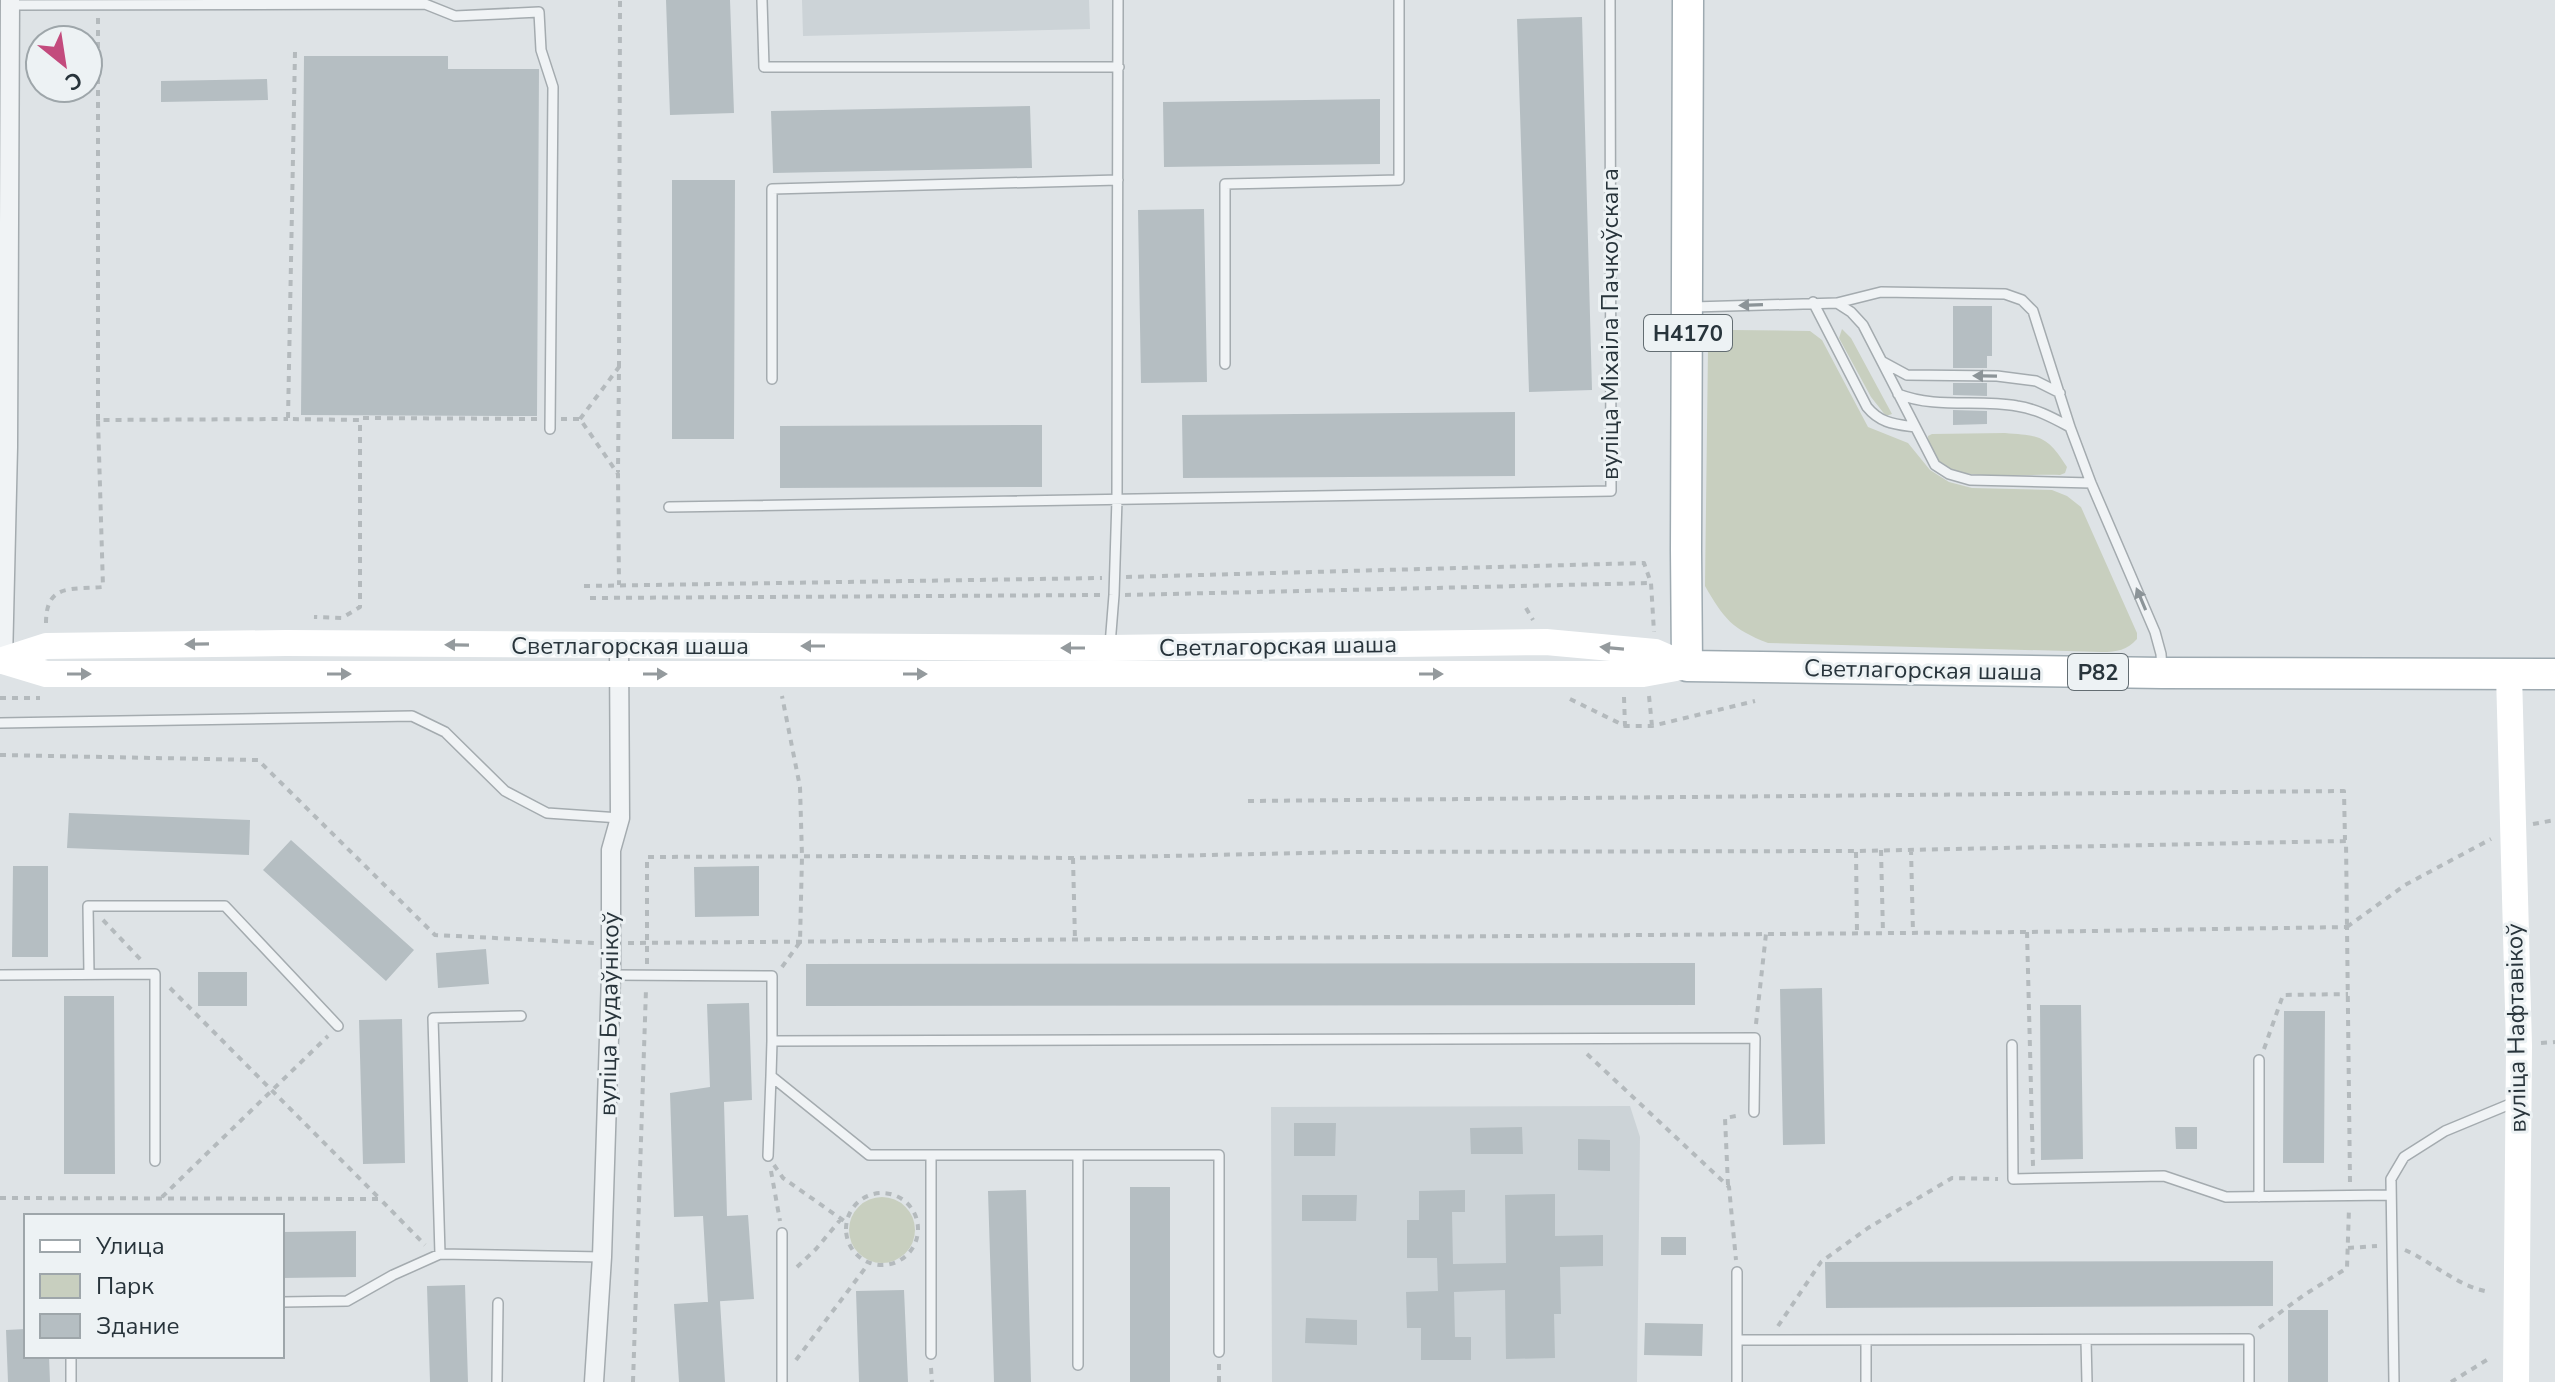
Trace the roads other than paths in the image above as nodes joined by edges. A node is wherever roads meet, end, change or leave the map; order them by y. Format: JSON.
{"nodes":[{"id":1,"x":762,"y":0,"type":"edge"},
{"id":2,"x":1118,"y":0,"type":"edge"},
{"id":3,"x":1399,"y":0,"type":"edge"},
{"id":4,"x":1610,"y":0,"type":"edge"},
{"id":5,"x":1688,"y":0,"type":"edge"},
{"id":6,"x":10,"y":3,"type":"edge"},
{"id":7,"x":1119,"y":67,"type":"junction"},
{"id":8,"x":1118,"y":180,"type":"junction"},
{"id":9,"x":1813,"y":302,"type":"junction"},
{"id":10,"x":1837,"y":303,"type":"junction"},
{"id":11,"x":1689,"y":307,"type":"junction"},
{"id":12,"x":1883,"y":362,"type":"junction"},
{"id":13,"x":1225,"y":364,"type":"dead end"},
{"id":14,"x":772,"y":379,"type":"dead end"},
{"id":15,"x":2060,"y":393,"type":"junction"},
{"id":16,"x":1898,"y":394,"type":"junction"},
{"id":17,"x":550,"y":424,"type":"road end"},
{"id":18,"x":1914,"y":427,"type":"junction"},
{"id":19,"x":2070,"y":427,"type":"junction"},
{"id":20,"x":2091,"y":483,"type":"junction"},
{"id":21,"x":1117,"y":499,"type":"junction"},
{"id":22,"x":669,"y":507,"type":"dead end"},
{"id":23,"x":619,"y":646,"type":"junction"},
{"id":24,"x":1110,"y":648,"type":"junction"},
{"id":25,"x":2,"y":661,"type":"edge"},
{"id":26,"x":1687,"y":666,"type":"junction"},
{"id":27,"x":2162,"y":673,"type":"junction"},
{"id":28,"x":619,"y":674,"type":"junction"},
{"id":29,"x":2509,"y":674,"type":"junction"},
{"id":30,"x":2555,"y":674,"type":"edge"},
{"id":31,"x":0,"y":723,"type":"edge"},
{"id":32,"x":620,"y":818,"type":"junction"},
{"id":33,"x":89,"y":974,"type":"junction"},
{"id":34,"x":0,"y":975,"type":"edge"},
{"id":35,"x":611,"y":975,"type":"junction"},
{"id":36,"x":521,"y":1016,"type":"dead end"},
{"id":37,"x":338,"y":1026,"type":"road end"},
{"id":38,"x":772,"y":1041,"type":"junction"},
{"id":39,"x":2012,"y":1045,"type":"dead end"},
{"id":40,"x":2259,"y":1060,"type":"road end"},
{"id":41,"x":771,"y":1076,"type":"junction"},
{"id":42,"x":2519,"y":1100,"type":"junction"},
{"id":43,"x":1754,"y":1112,"type":"road end"},
{"id":44,"x":931,"y":1155,"type":"junction"},
{"id":45,"x":1078,"y":1155,"type":"junction"},
{"id":46,"x":768,"y":1156,"type":"road end"},
{"id":47,"x":155,"y":1161,"type":"dead end"},
{"id":48,"x":2391,"y":1195,"type":"junction"},
{"id":49,"x":2259,"y":1197,"type":"junction"},
{"id":50,"x":782,"y":1233,"type":"road end"},
{"id":51,"x":437,"y":1254,"type":"junction"},
{"id":52,"x":602,"y":1257,"type":"junction"},
{"id":53,"x":1737,"y":1272,"type":"road end"},
{"id":54,"x":284,"y":1302,"type":"edge"},
{"id":55,"x":498,"y":1303,"type":"dead end"},
{"id":56,"x":1737,"y":1340,"type":"junction"},
{"id":57,"x":1866,"y":1340,"type":"junction"},
{"id":58,"x":2086,"y":1340,"type":"junction"},
{"id":59,"x":1219,"y":1352,"type":"dead end"},
{"id":60,"x":931,"y":1354,"type":"dead end"},
{"id":61,"x":71,"y":1358,"type":"edge"},
{"id":62,"x":1078,"y":1365,"type":"dead end"},
{"id":63,"x":782,"y":1380,"type":"edge"},
{"id":64,"x":71,"y":1382,"type":"edge"},
{"id":65,"x":497,"y":1382,"type":"edge"},
{"id":66,"x":594,"y":1382,"type":"edge"},
{"id":67,"x":1737,"y":1382,"type":"edge"},
{"id":68,"x":1866,"y":1382,"type":"edge"},
{"id":69,"x":2087,"y":1382,"type":"edge"},
{"id":70,"x":2249,"y":1382,"type":"edge"},
{"id":71,"x":2394,"y":1382,"type":"edge"},
{"id":72,"x":2516,"y":1382,"type":"edge"}],
"edges":[{"from":1,"to":7,"type":"lane"},
{"from":2,"to":7,"type":"lane"},
{"from":3,"to":13,"type":"lane"},
{"from":4,"to":21,"type":"lane","name":"вуліца Міхаіла Пачкоўскага"},
{"from":5,"to":11,"type":"main road","number":"Н4170"},
{"from":6,"to":17,"type":"lane"},
{"from":6,"to":25,"type":"street"},
{"from":7,"to":8,"type":"lane"},
{"from":8,"to":14,"type":"lane"},
{"from":8,"to":21,"type":"lane"},
{"from":9,"to":10,"type":"lane"},
{"from":9,"to":11,"type":"lane","one_way":true},
{"from":9,"to":18,"type":"lane"},
{"from":10,"to":12,"type":"lane"},
{"from":10,"to":15,"type":"lane"},
{"from":11,"to":26,"type":"main road","number":"Н4170"},
{"from":15,"to":12,"type":"lane","one_way":true},
{"from":12,"to":16,"type":"lane"},
{"from":15,"to":19,"type":"lane"},
{"from":16,"to":18,"type":"lane"},
{"from":16,"to":19,"type":"lane"},
{"from":18,"to":20,"type":"lane"},
{"from":19,"to":20,"type":"lane"},
{"from":27,"to":20,"type":"lane","one_way":true},
{"from":21,"to":22,"type":"lane"},
{"from":21,"to":24,"type":"lane"},
{"from":24,"to":23,"type":"main road","name":"Светлагорская шаша","number":"Р82","one_way":true},
{"from":23,"to":25,"type":"main road","name":"Светлагорская шаша","number":"Р82","one_way":true},
{"from":23,"to":28,"type":"street","name":"вуліца Будаўнікоў"},
{"from":26,"to":24,"type":"main road","name":"Светлагорская шаша","number":"Р82","one_way":true},
{"from":25,"to":28,"type":"main road","one_way":true},
{"from":26,"to":27,"type":"main road","name":"Светлагорская шаша","number":"Р82"},
{"from":28,"to":26,"type":"main road","one_way":true},
{"from":27,"to":29,"type":"main road","name":"Светлагорская шаша","number":"Р82"},
{"from":28,"to":32,"type":"street","name":"вуліца Будаўнікоў"},
{"from":29,"to":30,"type":"main road","name":"Светлагорская шаша","number":"Р82"},
{"from":29,"to":42,"type":"main road","name":"вуліца Нафтавікоў"},
{"from":31,"to":32,"type":"lane"},
{"from":32,"to":35,"type":"street","name":"вуліца Будаўнікоў"},
{"from":33,"to":34,"type":"lane"},
{"from":33,"to":37,"type":"lane"},
{"from":33,"to":47,"type":"lane"},
{"from":35,"to":38,"type":"lane"},
{"from":35,"to":52,"type":"street","name":"вуліца Будаўнікоў"},
{"from":36,"to":51,"type":"lane"},
{"from":38,"to":41,"type":"lane"},
{"from":38,"to":43,"type":"lane"},
{"from":39,"to":49,"type":"lane"},
{"from":40,"to":49,"type":"lane"},
{"from":41,"to":44,"type":"lane"},
{"from":41,"to":46,"type":"lane"},
{"from":42,"to":48,"type":"lane"},
{"from":42,"to":72,"type":"main road","name":"вуліца Нафтавікоў"},
{"from":44,"to":45,"type":"lane"},
{"from":44,"to":60,"type":"lane"},
{"from":45,"to":59,"type":"lane"},
{"from":45,"to":62,"type":"lane"},
{"from":48,"to":49,"type":"lane"},
{"from":48,"to":71,"type":"lane"},
{"from":50,"to":63,"type":"lane"},
{"from":51,"to":52,"type":"lane"},
{"from":51,"to":54,"type":"lane"},
{"from":52,"to":66,"type":"street","name":"вуліца Будаўнікоў"},
{"from":53,"to":56,"type":"lane"},
{"from":55,"to":65,"type":"lane"},
{"from":56,"to":57,"type":"lane"},
{"from":56,"to":67,"type":"lane"},
{"from":57,"to":58,"type":"lane"},
{"from":57,"to":68,"type":"lane"},
{"from":58,"to":69,"type":"lane"},
{"from":58,"to":70,"type":"lane"},
{"from":61,"to":64,"type":"lane"}]}
